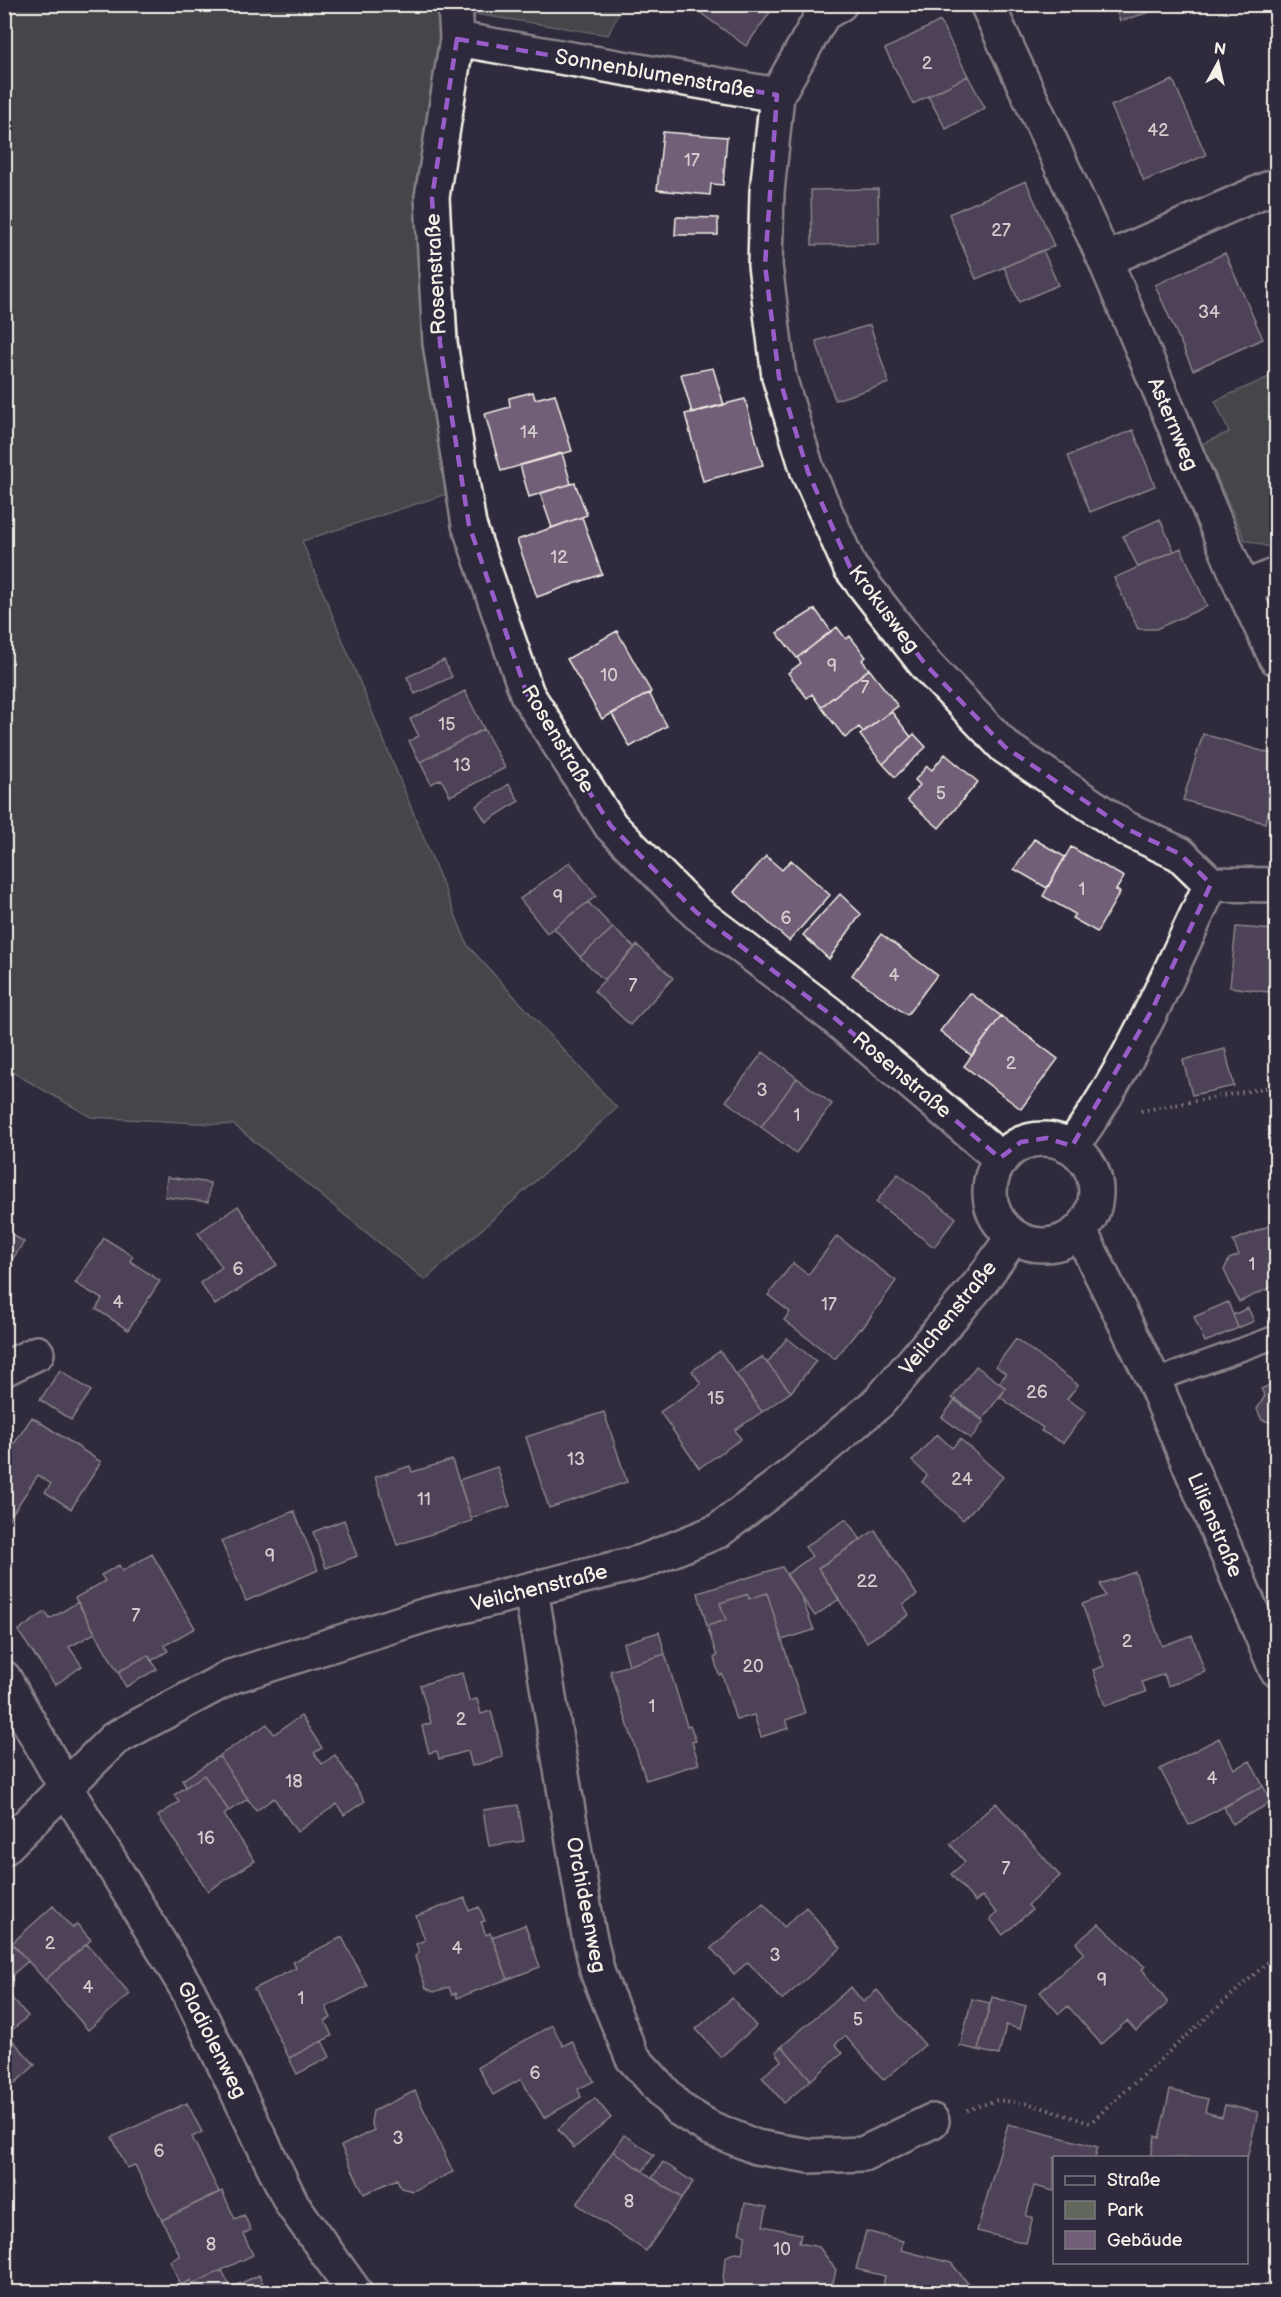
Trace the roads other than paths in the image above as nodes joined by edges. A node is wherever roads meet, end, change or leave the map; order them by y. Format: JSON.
{"nodes":[{"id":1,"x":455,"y":4,"type":"edge"},
{"id":2,"x":840,"y":4,"type":"edge"},
{"id":3,"x":987,"y":4,"type":"edge"},
{"id":4,"x":457,"y":39,"type":"junction"},
{"id":5,"x":777,"y":95,"type":"junction"},
{"id":6,"x":1274,"y":186,"type":"dead end"},
{"id":7,"x":1105,"y":260,"type":"junction"},
{"id":8,"x":1276,"y":575,"type":"edge"},
{"id":9,"x":1243,"y":589,"type":"junction"},
{"id":10,"x":1276,"y":658,"type":"edge"},
{"id":11,"x":1210,"y":884,"type":"junction"},
{"id":12,"x":1276,"y":885,"type":"edge"},
{"id":13,"x":1072,"y":1146,"type":"junction"},
{"id":14,"x":1000,"y":1158,"type":"junction"},
{"id":15,"x":1080,"y":1232,"type":"junction"},
{"id":16,"x":1013,"y":1237,"type":"junction"},
{"id":17,"x":1276,"y":1337,"type":"edge"},
{"id":18,"x":37,"y":1353,"type":"dead end"},
{"id":19,"x":4,"y":1369,"type":"edge"},
{"id":20,"x":1154,"y":1381,"type":"junction"},
{"id":21,"x":531,"y":1590,"type":"junction"},
{"id":22,"x":1276,"y":1669,"type":"edge"},
{"id":23,"x":4,"y":1678,"type":"edge"},
{"id":24,"x":66,"y":1788,"type":"junction"},
{"id":25,"x":4,"y":1848,"type":"edge"},
{"id":26,"x":932,"y":2121,"type":"road end"},
{"id":27,"x":355,"y":2292,"type":"edge"}],
"edges":[{"from":1,"to":4,"type":"street","name":"Rosenstraße"},
{"from":2,"to":5,"type":"street","name":"Sonnenblumenstraße"},
{"from":3,"to":7,"type":"street","name":"Asternweg"},
{"from":4,"to":5,"type":"street","name":"Sonnenblumenstraße"},
{"from":4,"to":14,"type":"street","name":"Rosenstraße"},
{"from":5,"to":11,"type":"street","name":"Krokusweg"},
{"from":6,"to":7,"type":"street"},
{"from":7,"to":9,"type":"street","name":"Asternweg"},
{"from":8,"to":9,"type":"street"},
{"from":9,"to":10,"type":"street","name":"Asternweg"},
{"from":11,"to":12,"type":"street"},
{"from":11,"to":13,"type":"street"},
{"from":13,"to":14,"type":"street"},
{"from":13,"to":15,"type":"street"},
{"from":14,"to":16,"type":"street"},
{"from":15,"to":16,"type":"street"},
{"from":15,"to":20,"type":"street","name":"Lilienstraße"},
{"from":16,"to":21,"type":"street","name":"Veilchenstraße"},
{"from":17,"to":20,"type":"lane"},
{"from":18,"to":19,"type":"street"},
{"from":20,"to":22,"type":"street","name":"Lilienstraße"},
{"from":21,"to":24,"type":"street","name":"Veilchenstraße"},
{"from":21,"to":26,"type":"street","name":"Orchideenweg"},
{"from":23,"to":24,"type":"street","name":"Gladiolenweg"},
{"from":24,"to":25,"type":"street","name":"Veilchenstraße"},
{"from":24,"to":27,"type":"street","name":"Gladiolenweg"}]}
